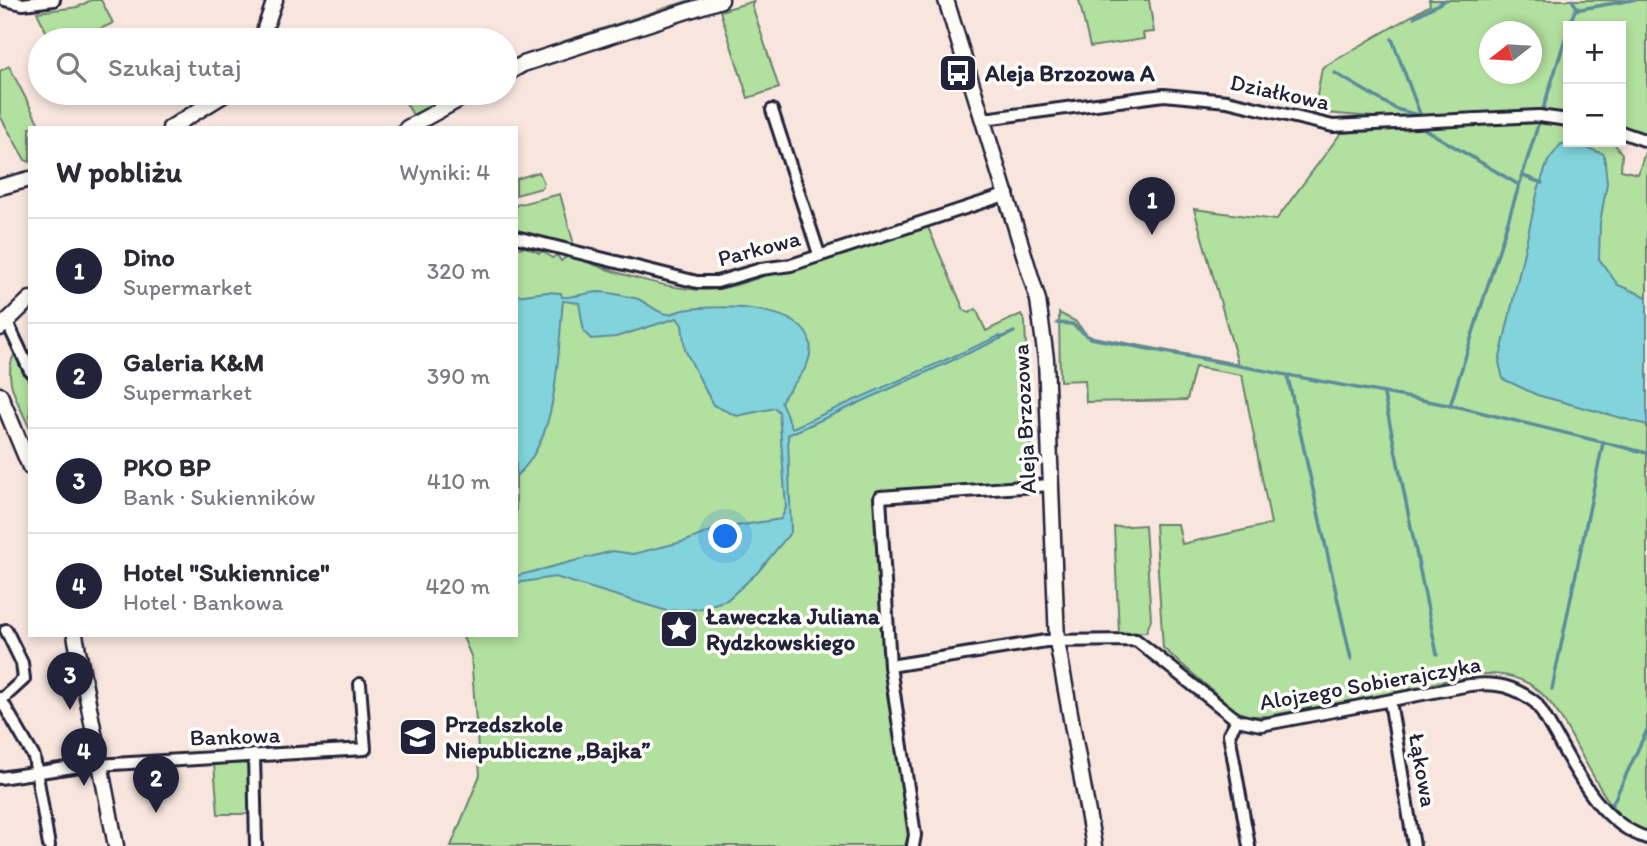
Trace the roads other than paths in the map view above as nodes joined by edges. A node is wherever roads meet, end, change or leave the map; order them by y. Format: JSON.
{"nodes":[{"id":1,"x":5,"y":0,"type":"edge"},
{"id":2,"x":54,"y":0,"type":"edge"},
{"id":3,"x":275,"y":0,"type":"edge"},
{"id":4,"x":721,"y":0,"type":"edge"},
{"id":5,"x":946,"y":0,"type":"edge"},
{"id":6,"x":265,"y":28,"type":"edge"},
{"id":7,"x":518,"y":67,"type":"edge"},
{"id":8,"x":208,"y":105,"type":"edge"},
{"id":9,"x":449,"y":105,"type":"edge"},
{"id":10,"x":772,"y":110,"type":"dead end"},
{"id":11,"x":984,"y":119,"type":"junction"},
{"id":12,"x":1563,"y":119,"type":"edge"},
{"id":13,"x":173,"y":126,"type":"edge"},
{"id":14,"x":411,"y":126,"type":"edge"},
{"id":15,"x":1626,"y":134,"type":"edge"},
{"id":16,"x":1647,"y":141,"type":"edge"},
{"id":17,"x":28,"y":180,"type":"edge"},
{"id":18,"x":0,"y":187,"type":"edge"},
{"id":19,"x":1008,"y":194,"type":"junction"},
{"id":20,"x":518,"y":237,"type":"edge"},
{"id":21,"x":820,"y":254,"type":"junction"},
{"id":22,"x":28,"y":301,"type":"edge"},
{"id":23,"x":4,"y":325,"type":"edge"},
{"id":24,"x":28,"y":367,"type":"edge"},
{"id":25,"x":2,"y":404,"type":"edge"},
{"id":26,"x":28,"y":462,"type":"edge"},
{"id":27,"x":1050,"y":485,"type":"junction"},
{"id":28,"x":6,"y":630,"type":"dead end"},
{"id":29,"x":75,"y":637,"type":"edge"},
{"id":30,"x":1057,"y":641,"type":"junction"},
{"id":31,"x":890,"y":666,"type":"junction"},
{"id":32,"x":360,"y":684,"type":"dead end"},
{"id":33,"x":0,"y":699,"type":"edge"},
{"id":34,"x":1390,"y":701,"type":"junction"},
{"id":35,"x":1237,"y":720,"type":"junction"},
{"id":36,"x":254,"y":755,"type":"junction"},
{"id":37,"x":100,"y":765,"type":"junction"},
{"id":38,"x":39,"y":774,"type":"junction"},
{"id":39,"x":0,"y":778,"type":"edge"},
{"id":40,"x":1647,"y":838,"type":"edge"},
{"id":41,"x":49,"y":846,"type":"edge"},
{"id":42,"x":116,"y":846,"type":"edge"},
{"id":43,"x":256,"y":846,"type":"edge"},
{"id":44,"x":913,"y":846,"type":"edge"},
{"id":45,"x":1094,"y":846,"type":"edge"},
{"id":46,"x":1249,"y":846,"type":"edge"},
{"id":47,"x":1414,"y":846,"type":"edge"}],
"edges":[{"from":1,"to":2,"type":"street"},
{"from":3,"to":6,"type":"street"},
{"from":4,"to":7,"type":"street"},
{"from":5,"to":11,"type":"street","name":"Aleja Brzozowa"},
{"from":8,"to":13,"type":"street"},
{"from":9,"to":14,"type":"street"},
{"from":10,"to":21,"type":"street"},
{"from":11,"to":12,"type":"street","name":"Działkowa"},
{"from":11,"to":19,"type":"street","name":"Aleja Brzozowa"},
{"from":15,"to":16,"type":"street"},
{"from":17,"to":18,"type":"street"},
{"from":19,"to":21,"type":"street","name":"Parkowa"},
{"from":19,"to":27,"type":"street","name":"Aleja Brzozowa"},
{"from":20,"to":21,"type":"street","name":"Parkowa"},
{"from":22,"to":23,"type":"street"},
{"from":23,"to":24,"type":"street"},
{"from":25,"to":26,"type":"street"},
{"from":27,"to":30,"type":"street","name":"Aleja Brzozowa"},
{"from":27,"to":31,"type":"street"},
{"from":28,"to":33,"type":"street"},
{"from":29,"to":37,"type":"street"},
{"from":30,"to":31,"type":"street"},
{"from":30,"to":35,"type":"street"},
{"from":30,"to":45,"type":"street","name":"Aleja Brzozowa"},
{"from":31,"to":44,"type":"street"},
{"from":32,"to":36,"type":"street","name":"Bankowa"},
{"from":33,"to":38,"type":"street"},
{"from":34,"to":35,"type":"street","name":"Alojzego Sobierajczyka"},
{"from":34,"to":40,"type":"street","name":"Alojzego Sobierajczyka"},
{"from":34,"to":47,"type":"street","name":"Łąkowa"},
{"from":35,"to":46,"type":"street"},
{"from":36,"to":37,"type":"street","name":"Bankowa"},
{"from":36,"to":43,"type":"street"},
{"from":37,"to":38,"type":"street","name":"Bankowa"},
{"from":37,"to":42,"type":"street"},
{"from":38,"to":39,"type":"street","name":"Bankowa"},
{"from":38,"to":41,"type":"street"}]}
